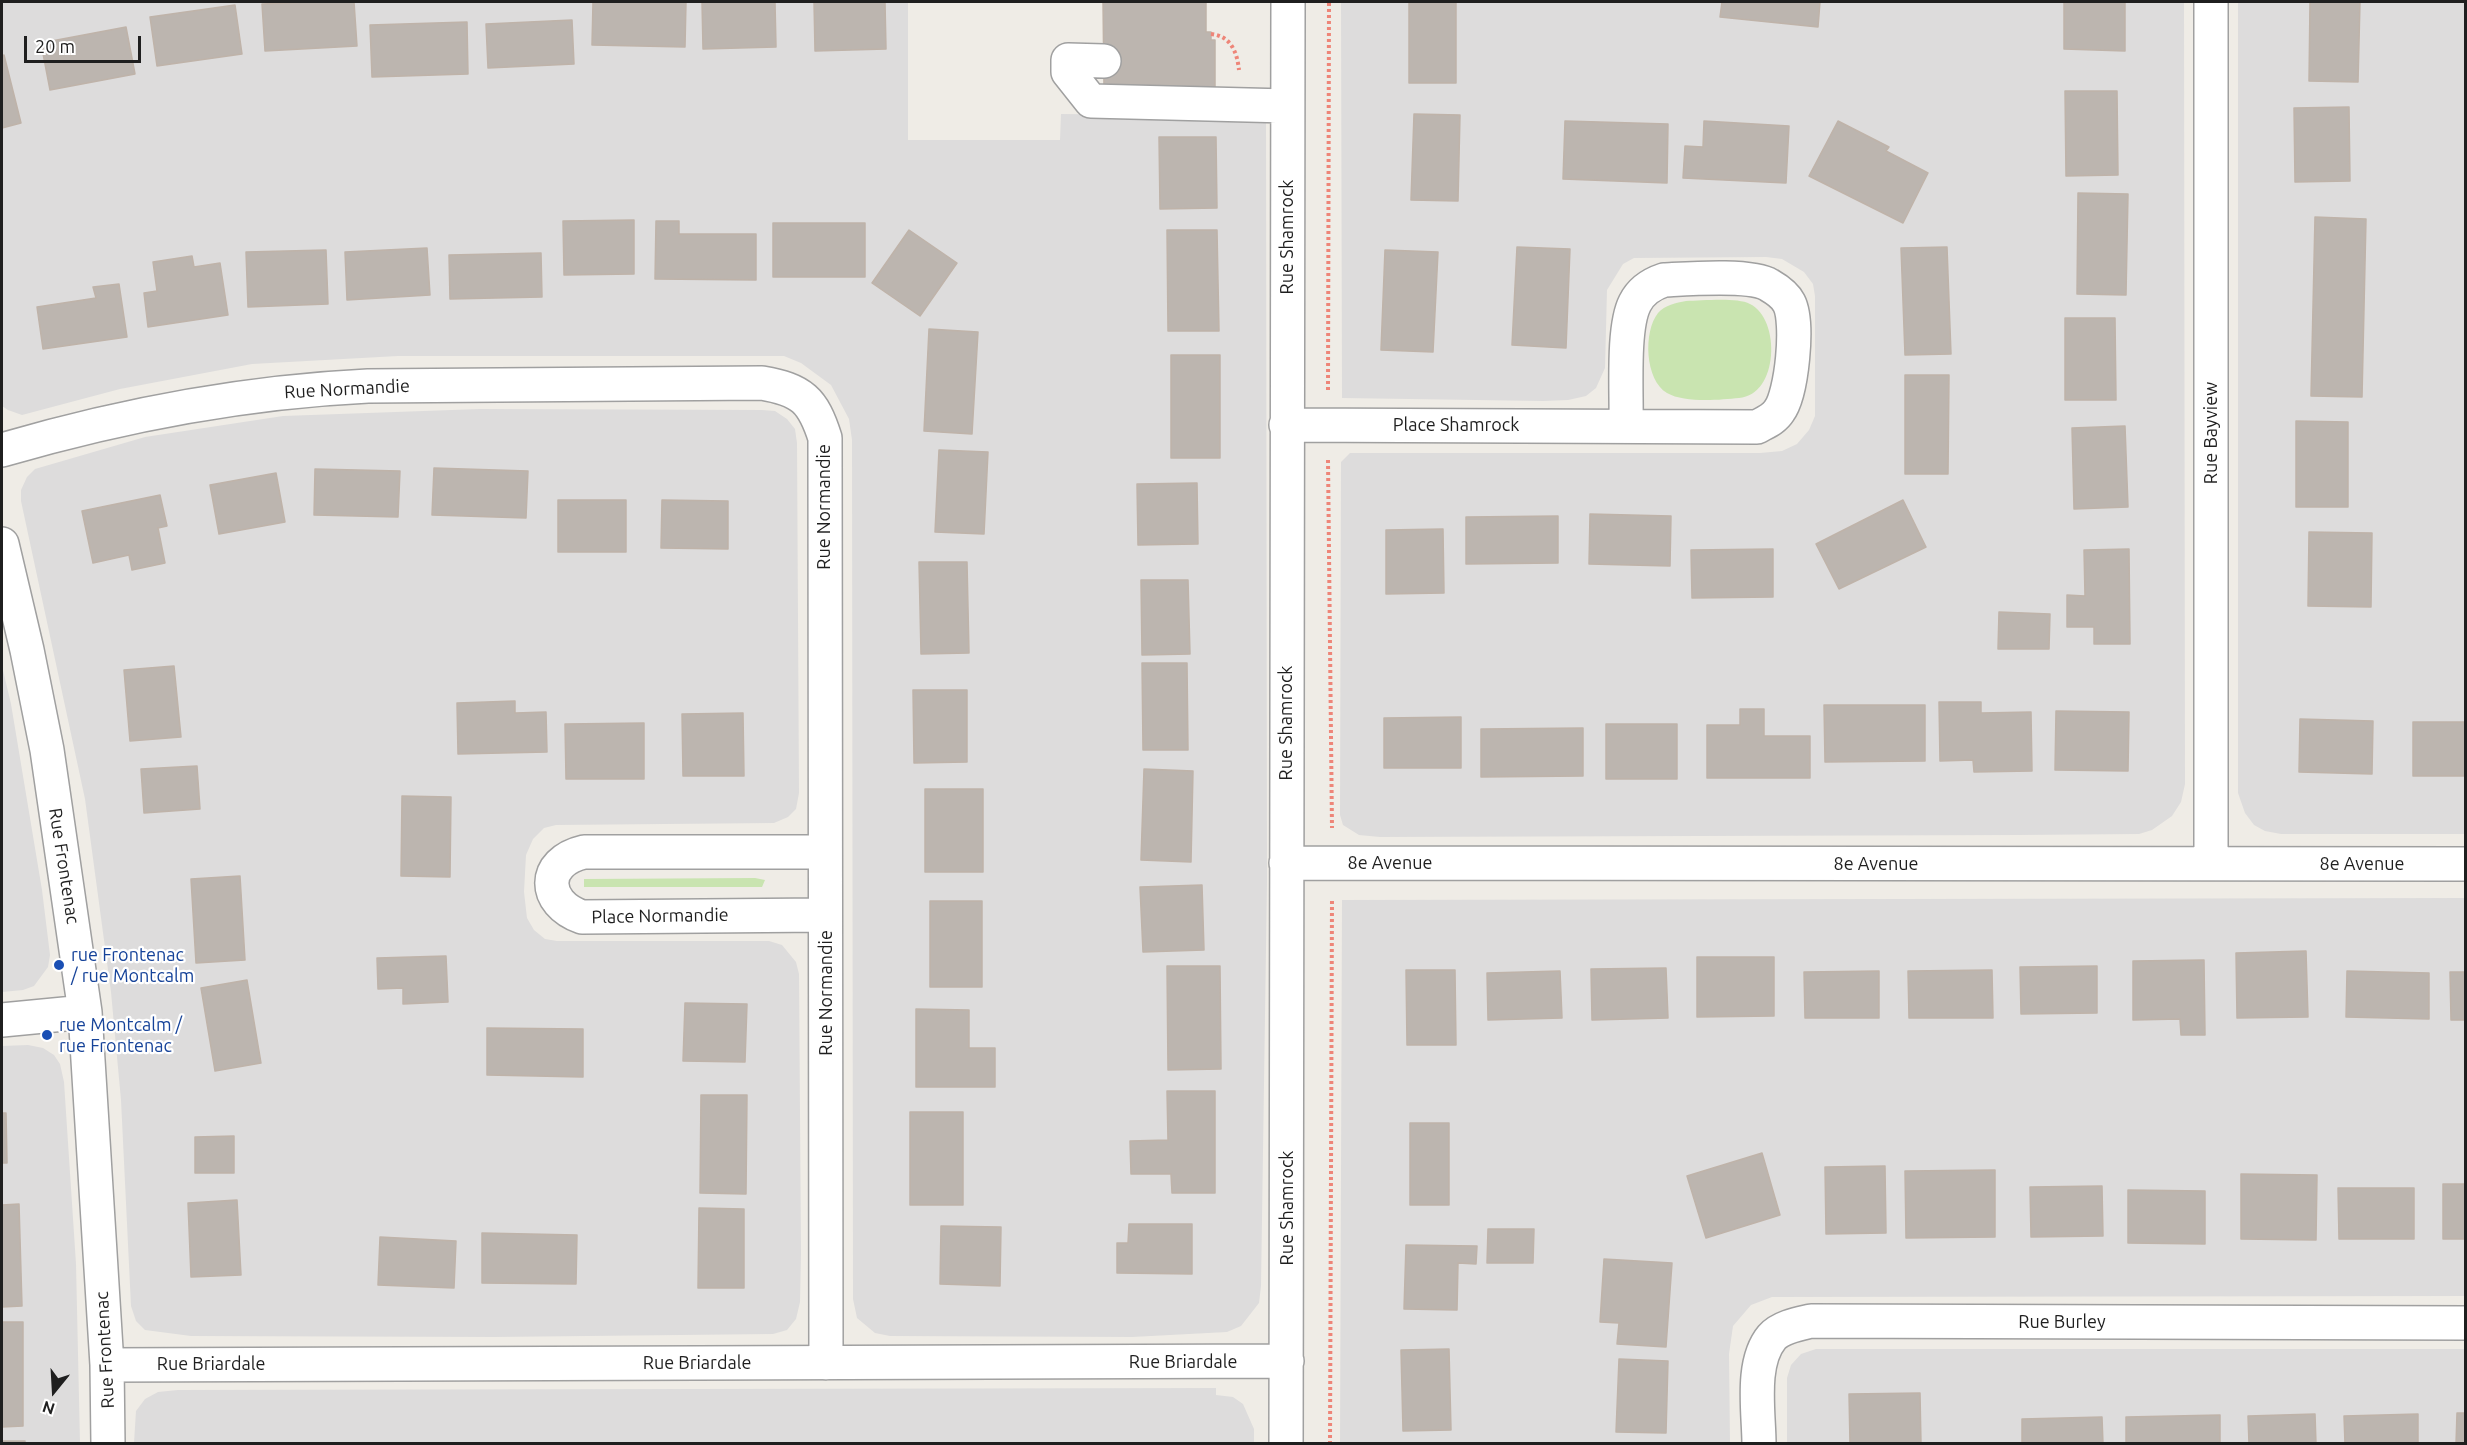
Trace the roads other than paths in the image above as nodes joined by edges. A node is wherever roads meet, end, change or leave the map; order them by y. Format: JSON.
{"nodes":[{"id":1,"x":1288,"y":2,"type":"edge"},
{"id":2,"x":2211,"y":2,"type":"edge"},
{"id":3,"x":1104,"y":61,"type":"dead end"},
{"id":4,"x":1287,"y":106,"type":"junction"},
{"id":5,"x":1286,"y":425,"type":"junction"},
{"id":6,"x":1626,"y":425,"type":"junction"},
{"id":7,"x":2,"y":450,"type":"edge"},
{"id":8,"x":2,"y":544,"type":"edge"},
{"id":9,"x":824,"y":852,"type":"junction"},
{"id":10,"x":1286,"y":863,"type":"junction"},
{"id":11,"x":2211,"y":864,"type":"junction"},
{"id":12,"x":2466,"y":864,"type":"edge"},
{"id":13,"x":825,"y":915,"type":"junction"},
{"id":14,"x":85,"y":1012,"type":"junction"},
{"id":15,"x":2,"y":1020,"type":"edge"},
{"id":16,"x":2466,"y":1323,"type":"edge"},
{"id":17,"x":1287,"y":1361,"type":"junction"},
{"id":18,"x":826,"y":1363,"type":"junction"},
{"id":19,"x":107,"y":1365,"type":"junction"},
{"id":20,"x":108,"y":1443,"type":"edge"},
{"id":21,"x":1286,"y":1443,"type":"edge"},
{"id":22,"x":1759,"y":1443,"type":"edge"}],
"edges":[{"from":1,"to":4,"type":"street","name":"Rue Shamrock"},
{"from":2,"to":11,"type":"street","name":"Rue Bayview"},
{"from":3,"to":4,"type":"street"},
{"from":4,"to":5,"type":"street","name":"Rue Shamrock"},
{"from":5,"to":6,"type":"street","name":"Place Shamrock"},
{"from":5,"to":10,"type":"street","name":"Rue Shamrock"},
{"from":6,"to":6,"type":"street","name":"Place Shamrock"},
{"from":7,"to":9,"type":"street","name":"Rue Normandie"},
{"from":8,"to":14,"type":"street","name":"Rue Frontenac"},
{"from":9,"to":13,"type":"street","name":"Rue Normandie"},
{"from":9,"to":13,"type":"street","name":"Place Normandie"},
{"from":10,"to":11,"type":"street","name":"8e Avenue"},
{"from":10,"to":17,"type":"street","name":"Rue Shamrock"},
{"from":11,"to":12,"type":"street","name":"8e Avenue"},
{"from":13,"to":18,"type":"street","name":"Rue Normandie"},
{"from":14,"to":15,"type":"street"},
{"from":14,"to":19,"type":"street","name":"Rue Frontenac"},
{"from":16,"to":22,"type":"street","name":"Rue Burley"},
{"from":17,"to":18,"type":"street","name":"Rue Briardale"},
{"from":17,"to":21,"type":"street","name":"Rue Shamrock"},
{"from":18,"to":19,"type":"street","name":"Rue Briardale"},
{"from":19,"to":20,"type":"street","name":"Rue Frontenac"}]}
